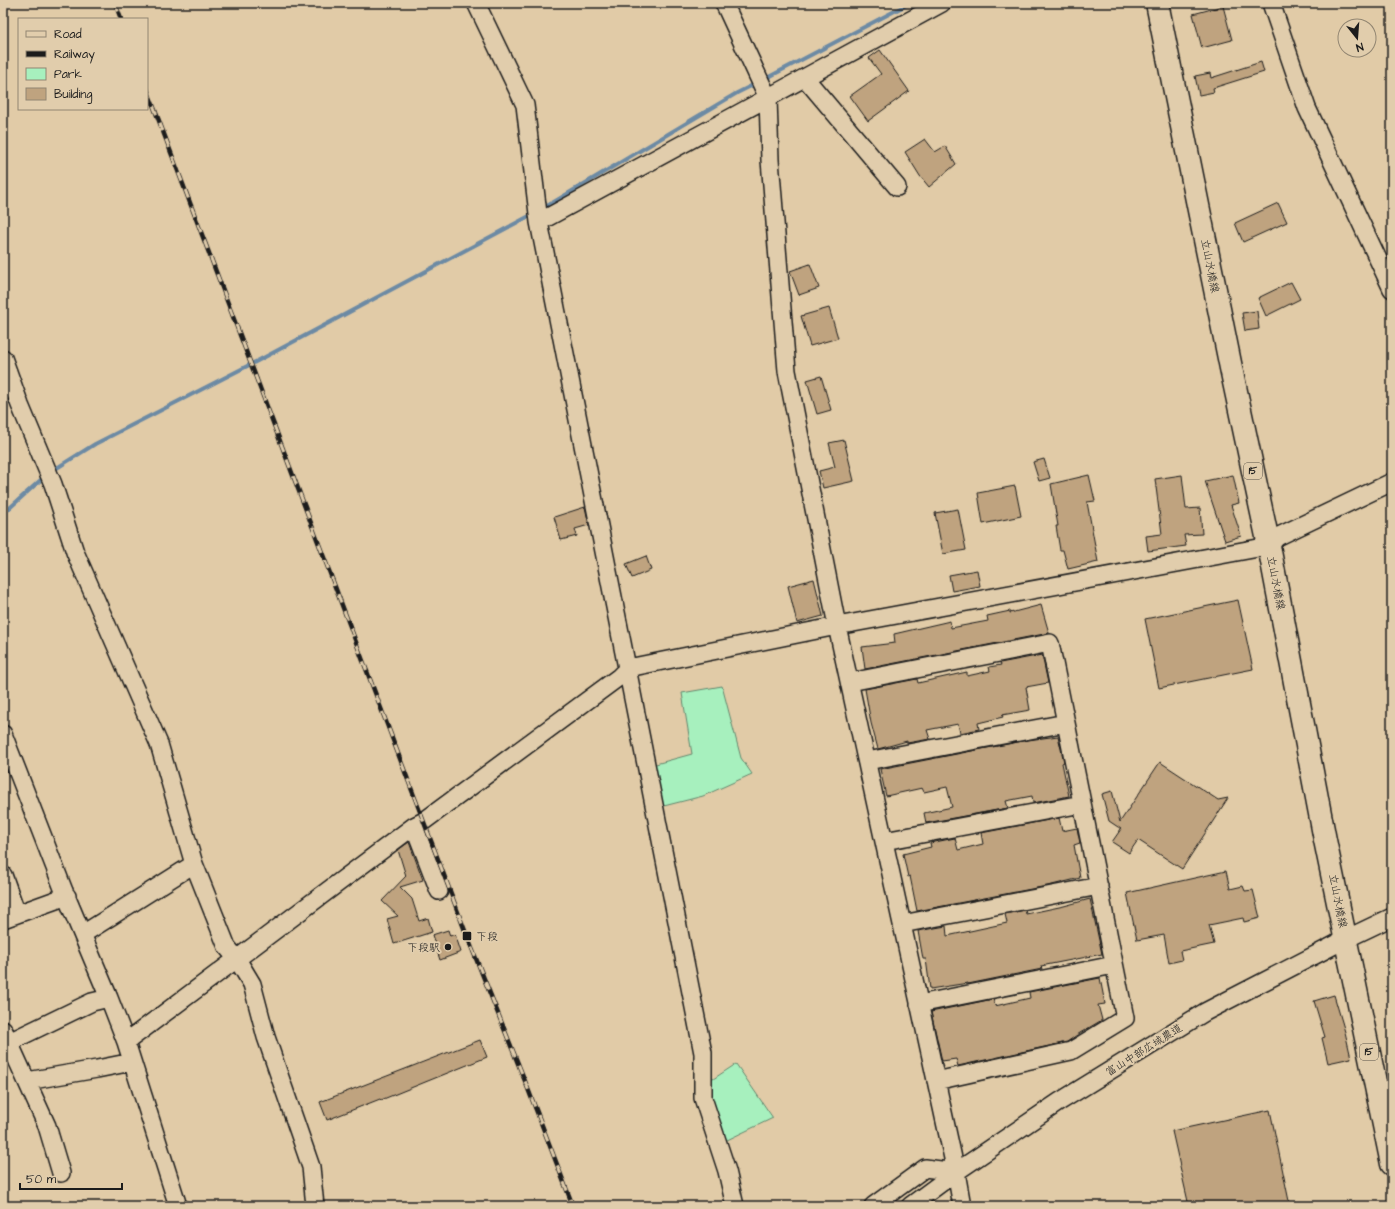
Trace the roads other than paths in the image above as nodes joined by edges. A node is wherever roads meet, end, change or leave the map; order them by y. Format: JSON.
{"nodes":[{"id":1,"x":476,"y":3,"type":"edge"},
{"id":2,"x":724,"y":3,"type":"edge"},
{"id":3,"x":942,"y":3,"type":"edge"},
{"id":4,"x":1157,"y":3,"type":"edge"},
{"id":5,"x":1271,"y":3,"type":"edge"},
{"id":6,"x":805,"y":78,"type":"junction"},
{"id":7,"x":768,"y":98,"type":"junction"},
{"id":8,"x":897,"y":187,"type":"dead end"},
{"id":9,"x":538,"y":222,"type":"junction"},
{"id":10,"x":1392,"y":289,"type":"edge"},
{"id":11,"x":4,"y":363,"type":"edge"},
{"id":12,"x":1392,"y":482,"type":"edge"},
{"id":13,"x":1269,"y":546,"type":"junction"},
{"id":14,"x":837,"y":626,"type":"junction"},
{"id":15,"x":628,"y":668,"type":"junction"},
{"id":16,"x":850,"y":682,"type":"junction"},
{"id":17,"x":1066,"y":723,"type":"junction"},
{"id":18,"x":3,"y":734,"type":"edge"},
{"id":19,"x":867,"y":761,"type":"junction"},
{"id":20,"x":1082,"y":804,"type":"junction"},
{"id":21,"x":414,"y":826,"type":"junction"},
{"id":22,"x":884,"y":841,"type":"junction"},
{"id":23,"x":194,"y":864,"type":"junction"},
{"id":24,"x":3,"y":875,"type":"edge"},
{"id":25,"x":1099,"y":886,"type":"junction"},
{"id":26,"x":439,"y":891,"type":"dead end"},
{"id":27,"x":67,"y":896,"type":"junction"},
{"id":28,"x":10,"y":916,"type":"edge"},
{"id":29,"x":1392,"y":917,"type":"edge"},
{"id":30,"x":902,"y":924,"type":"junction"},
{"id":31,"x":83,"y":934,"type":"junction"},
{"id":32,"x":1346,"y":939,"type":"junction"},
{"id":33,"x":237,"y":960,"type":"junction"},
{"id":34,"x":1114,"y":966,"type":"junction"},
{"id":35,"x":109,"y":998,"type":"junction"},
{"id":36,"x":919,"y":1004,"type":"junction"},
{"id":37,"x":5,"y":1039,"type":"edge"},
{"id":38,"x":126,"y":1042,"type":"junction"},
{"id":39,"x":132,"y":1062,"type":"junction"},
{"id":40,"x":27,"y":1081,"type":"junction"},
{"id":41,"x":936,"y":1081,"type":"junction"},
{"id":42,"x":1387,"y":1108,"type":"edge"},
{"id":43,"x":1392,"y":1164,"type":"edge"},
{"id":44,"x":956,"y":1172,"type":"junction"},
{"id":45,"x":61,"y":1173,"type":"dead end"},
{"id":46,"x":178,"y":1206,"type":"edge"},
{"id":47,"x":314,"y":1206,"type":"edge"},
{"id":48,"x":735,"y":1206,"type":"edge"},
{"id":49,"x":873,"y":1206,"type":"edge"},
{"id":50,"x":910,"y":1206,"type":"edge"},
{"id":51,"x":962,"y":1206,"type":"edge"}],
"edges":[{"from":1,"to":9,"type":"street"},
{"from":2,"to":7,"type":"street"},
{"from":3,"to":6,"type":"street"},
{"from":4,"to":13,"type":"main road","name":"立山水橋線","number":"15"},
{"from":5,"to":10,"type":"street"},
{"from":6,"to":7,"type":"street"},
{"from":6,"to":8,"type":"street"},
{"from":7,"to":9,"type":"street"},
{"from":7,"to":14,"type":"street"},
{"from":9,"to":15,"type":"street"},
{"from":11,"to":23,"type":"street"},
{"from":12,"to":13,"type":"street"},
{"from":13,"to":14,"type":"street"},
{"from":13,"to":32,"type":"main road","name":"立山水橋線","number":"15"},
{"from":14,"to":15,"type":"street"},
{"from":14,"to":16,"type":"street"},
{"from":15,"to":21,"type":"street"},
{"from":15,"to":48,"type":"street"},
{"from":16,"to":17,"type":"street"},
{"from":16,"to":19,"type":"street"},
{"from":17,"to":19,"type":"street"},
{"from":17,"to":20,"type":"street"},
{"from":18,"to":27,"type":"street"},
{"from":19,"to":22,"type":"street"},
{"from":20,"to":22,"type":"street"},
{"from":20,"to":25,"type":"street"},
{"from":21,"to":26,"type":"street"},
{"from":21,"to":33,"type":"street"},
{"from":22,"to":30,"type":"street"},
{"from":23,"to":31,"type":"street"},
{"from":23,"to":33,"type":"street"},
{"from":24,"to":28,"type":"street"},
{"from":25,"to":30,"type":"street"},
{"from":25,"to":34,"type":"street"},
{"from":27,"to":28,"type":"street"},
{"from":27,"to":31,"type":"street"},
{"from":29,"to":32,"type":"street","name":"富山中部広域農道"},
{"from":30,"to":36,"type":"street"},
{"from":31,"to":35,"type":"street"},
{"from":32,"to":42,"type":"main road","name":"立山水橋線","number":"15"},
{"from":32,"to":44,"type":"street","name":"富山中部広域農道"},
{"from":33,"to":38,"type":"street"},
{"from":33,"to":47,"type":"street"},
{"from":34,"to":36,"type":"street"},
{"from":34,"to":41,"type":"street"},
{"from":35,"to":37,"type":"street"},
{"from":35,"to":38,"type":"street"},
{"from":36,"to":41,"type":"street"},
{"from":37,"to":40,"type":"street"},
{"from":38,"to":39,"type":"street"},
{"from":39,"to":40,"type":"street"},
{"from":39,"to":46,"type":"street"},
{"from":40,"to":45,"type":"street"},
{"from":41,"to":44,"type":"street"},
{"from":42,"to":43,"type":"main road","name":"立山水橋線","number":"15"},
{"from":44,"to":49,"type":"street"},
{"from":44,"to":50,"type":"street","name":"富山中部広域農道"},
{"from":44,"to":51,"type":"street"}]}
